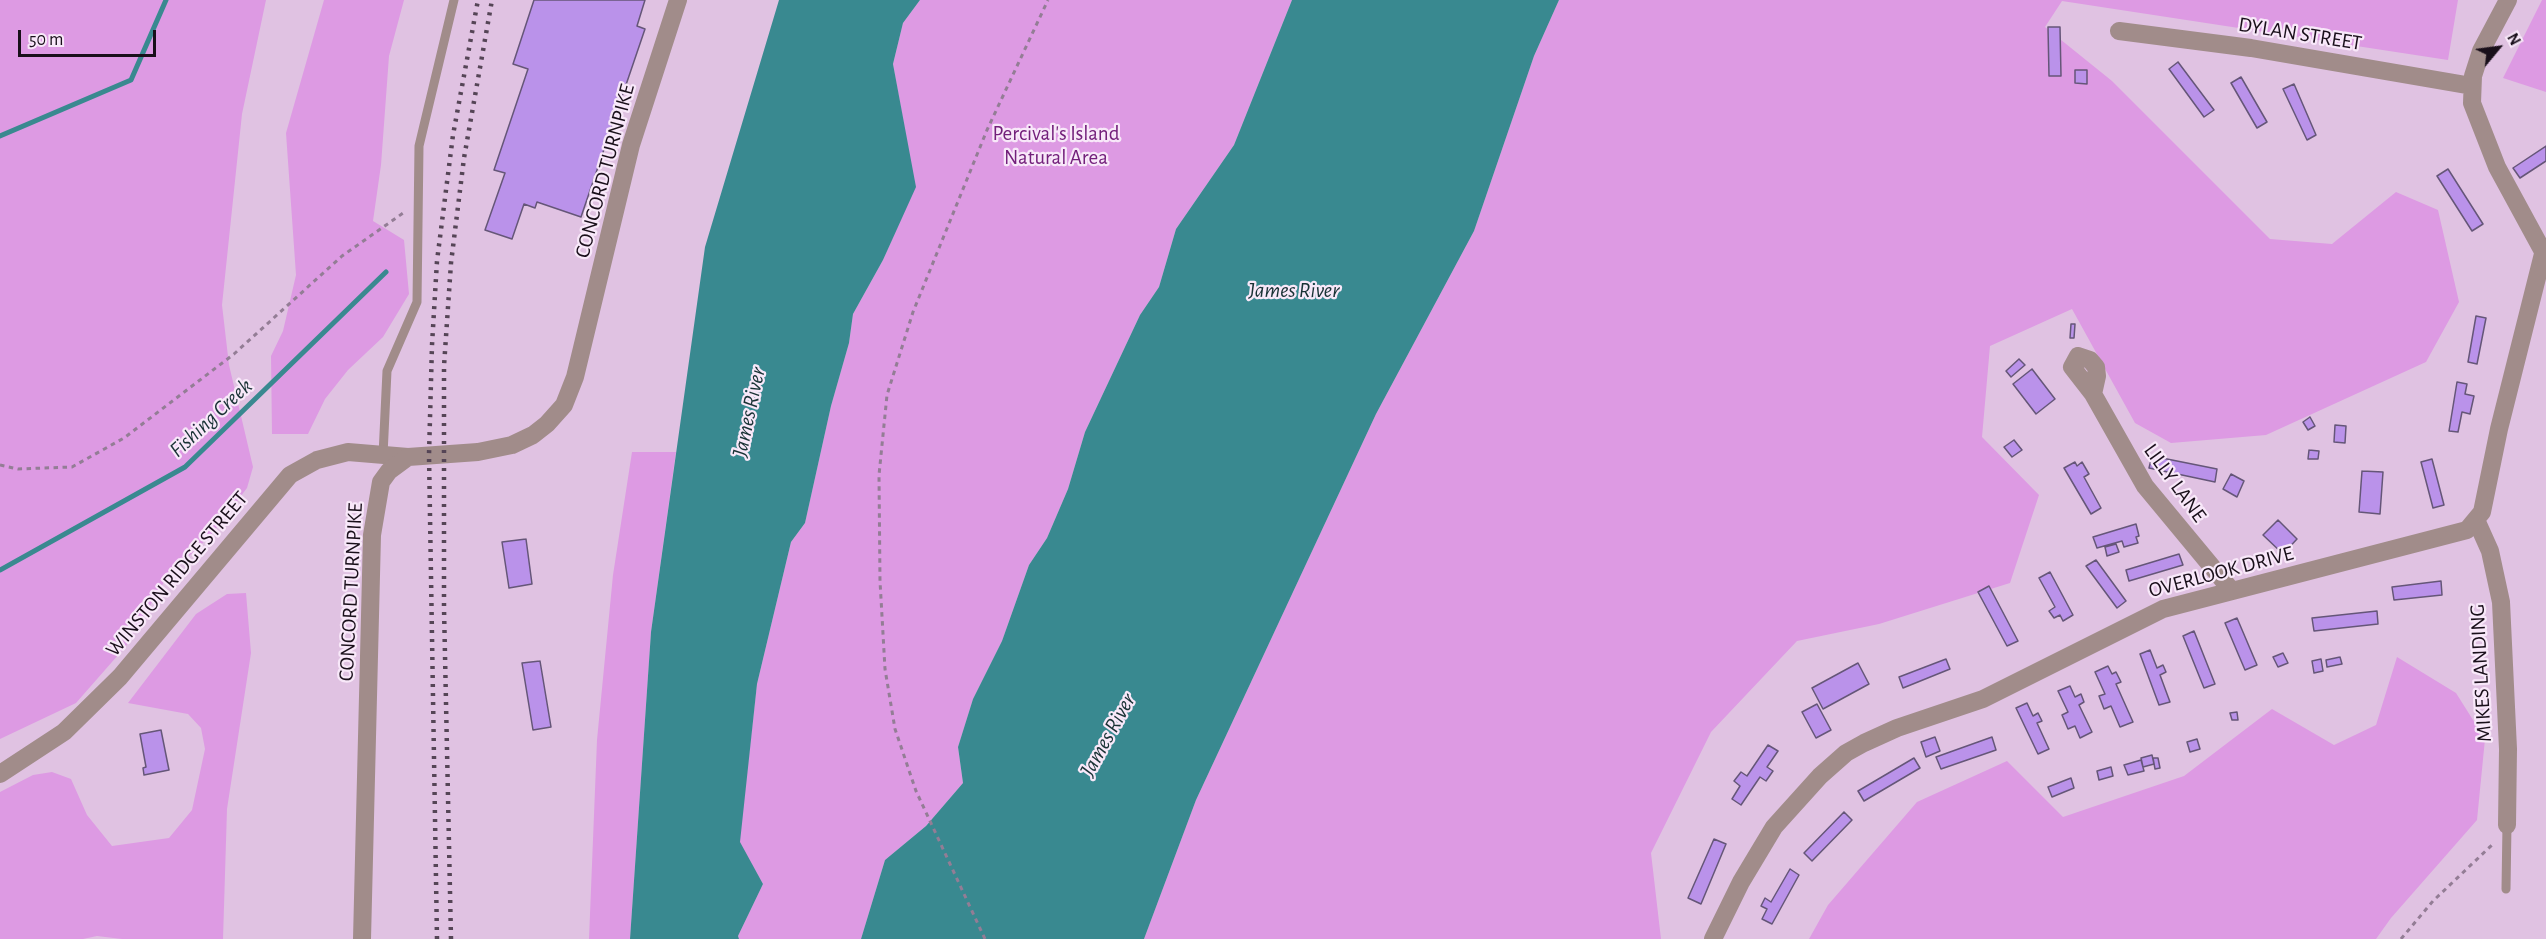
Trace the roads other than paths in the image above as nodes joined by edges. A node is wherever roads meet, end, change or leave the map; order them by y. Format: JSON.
{"nodes":[{"id":1,"x":454,"y":0,"type":"edge"},
{"id":2,"x":678,"y":0,"type":"edge"},
{"id":3,"x":2508,"y":0,"type":"edge"},
{"id":4,"x":2120,"y":31,"type":"dead end"},
{"id":5,"x":2472,"y":86,"type":"junction"},
{"id":6,"x":2544,"y":256,"type":"edge"},
{"id":7,"x":2093,"y":394,"type":"dead end"},
{"id":8,"x":383,"y":455,"type":"junction"},
{"id":9,"x":408,"y":457,"type":"junction"},
{"id":10,"x":2477,"y":522,"type":"junction"},
{"id":11,"x":2232,"y":591,"type":"junction"},
{"id":12,"x":0,"y":774,"type":"edge"},
{"id":13,"x":2507,"y":825,"type":"joint"},
{"id":14,"x":2506,"y":889,"type":"dead end"},
{"id":15,"x":362,"y":939,"type":"edge"},
{"id":16,"x":1713,"y":939,"type":"edge"}],
"edges":[{"from":1,"to":8,"type":"lane"},
{"from":2,"to":9,"type":"street","name":"CONCORD TURNPIKE"},
{"from":3,"to":5,"type":"street"},
{"from":4,"to":5,"type":"street","name":"DYLAN STREET"},
{"from":5,"to":6,"type":"street"},
{"from":6,"to":10,"type":"street"},
{"from":7,"to":11,"type":"street","name":"LILLY LANE"},
{"from":8,"to":9,"type":"street","name":"WINSTON RIDGE STREET"},
{"from":8,"to":12,"type":"street","name":"WINSTON RIDGE STREET"},
{"from":9,"to":15,"type":"street","name":"CONCORD TURNPIKE"},
{"from":10,"to":11,"type":"street","name":"OVERLOOK DRIVE"},
{"from":10,"to":13,"type":"street","name":"MIKES LANDING"},
{"from":11,"to":16,"type":"street","name":"OVERLOOK DRIVE"},
{"from":13,"to":14,"type":"lane"}]}
